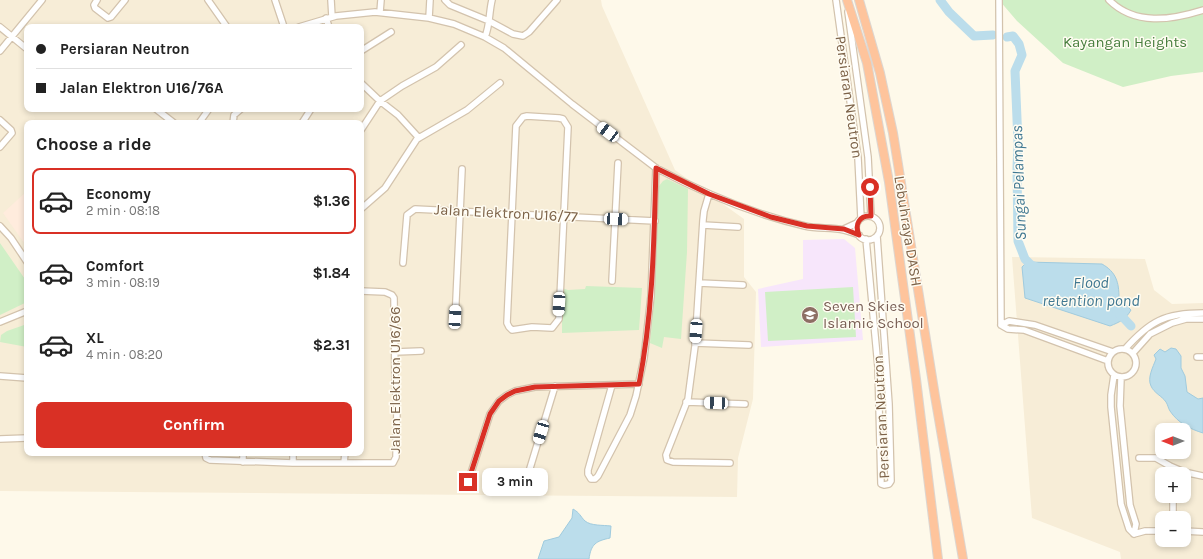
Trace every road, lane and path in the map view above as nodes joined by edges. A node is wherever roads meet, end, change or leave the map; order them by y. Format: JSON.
{"nodes":[{"id":1,"x":42,"y":0,"type":"edge"},
{"id":2,"x":98,"y":0,"type":"edge"},
{"id":3,"x":125,"y":0,"type":"edge"},
{"id":4,"x":208,"y":0,"type":"edge"},
{"id":5,"x":275,"y":0,"type":"edge"},
{"id":6,"x":331,"y":0,"type":"edge"},
{"id":7,"x":381,"y":0,"type":"edge"},
{"id":8,"x":430,"y":0,"type":"edge"},
{"id":9,"x":445,"y":0,"type":"edge"},
{"id":10,"x":492,"y":0,"type":"edge"},
{"id":11,"x":557,"y":0,"type":"edge"},
{"id":12,"x":836,"y":0,"type":"edge"},
{"id":13,"x":847,"y":0,"type":"edge"},
{"id":14,"x":859,"y":0,"type":"edge"},
{"id":15,"x":998,"y":0,"type":"edge"},
{"id":16,"x":1109,"y":0,"type":"edge"},
{"id":17,"x":1203,"y":10,"type":"edge"},
{"id":18,"x":380,"y":12,"type":"junction"},
{"id":19,"x":332,"y":17,"type":"junction"},
{"id":20,"x":326,"y":18,"type":"junction"},
{"id":21,"x":429,"y":18,"type":"junction"},
{"id":22,"x":489,"y":20,"type":"junction"},
{"id":23,"x":225,"y":24,"type":"edge"},
{"id":24,"x":283,"y":24,"type":"edge"},
{"id":25,"x":308,"y":24,"type":"edge"},
{"id":26,"x":327,"y":24,"type":"edge"},
{"id":27,"x":0,"y":28,"type":"edge"},
{"id":28,"x":391,"y":32,"type":"dead end"},
{"id":29,"x":12,"y":37,"type":"junction"},
{"id":30,"x":485,"y":37,"type":"junction"},
{"id":31,"x":461,"y":45,"type":"dead end"},
{"id":32,"x":24,"y":47,"type":"edge"},
{"id":33,"x":364,"y":49,"type":"edge"},
{"id":34,"x":0,"y":51,"type":"edge"},
{"id":35,"x":500,"y":83,"type":"dead end"},
{"id":36,"x":364,"y":86,"type":"edge"},
{"id":37,"x":380,"y":101,"type":"junction"},
{"id":38,"x":160,"y":112,"type":"edge"},
{"id":39,"x":0,"y":120,"type":"edge"},
{"id":40,"x":170,"y":120,"type":"edge"},
{"id":41,"x":364,"y":125,"type":"edge"},
{"id":42,"x":419,"y":138,"type":"junction"},
{"id":43,"x":0,"y":148,"type":"edge"},
{"id":44,"x":618,"y":163,"type":"dead end"},
{"id":45,"x":656,"y":168,"type":"junction"},
{"id":46,"x":462,"y":169,"type":"dead end"},
{"id":47,"x":709,"y":194,"type":"junction"},
{"id":48,"x":364,"y":207,"type":"edge"},
{"id":49,"x":460,"y":211,"type":"junction"},
{"id":50,"x":512,"y":214,"type":"junction"},
{"id":51,"x":564,"y":216,"type":"junction"},
{"id":52,"x":871,"y":216,"type":"junction"},
{"id":53,"x":616,"y":219,"type":"junction"},
{"id":54,"x":655,"y":221,"type":"junction"},
{"id":55,"x":859,"y":221,"type":"junction"},
{"id":56,"x":702,"y":225,"type":"junction"},
{"id":57,"x":0,"y":226,"type":"edge"},
{"id":58,"x":738,"y":227,"type":"dead end"},
{"id":59,"x":844,"y":229,"type":"junction"},
{"id":60,"x":859,"y":235,"type":"junction"},
{"id":61,"x":877,"y":236,"type":"junction"},
{"id":62,"x":866,"y":239,"type":"junction"},
{"id":63,"x":24,"y":258,"type":"edge"},
{"id":64,"x":403,"y":263,"type":"dead end"},
{"id":65,"x":612,"y":281,"type":"dead end"},
{"id":66,"x":699,"y":283,"type":"junction"},
{"id":67,"x":743,"y":285,"type":"dead end"},
{"id":68,"x":364,"y":292,"type":"edge"},
{"id":69,"x":24,"y":312,"type":"edge"},
{"id":70,"x":1203,"y":313,"type":"edge"},
{"id":71,"x":1203,"y":319,"type":"edge"},
{"id":72,"x":0,"y":322,"type":"edge"},
{"id":73,"x":455,"y":322,"type":"dead end"},
{"id":74,"x":1001,"y":325,"type":"junction"},
{"id":75,"x":695,"y":343,"type":"junction"},
{"id":76,"x":749,"y":345,"type":"dead end"},
{"id":77,"x":1125,"y":349,"type":"junction"},
{"id":78,"x":421,"y":351,"type":"dead end"},
{"id":79,"x":395,"y":352,"type":"junction"},
{"id":80,"x":1112,"y":352,"type":"junction"},
{"id":81,"x":1133,"y":353,"type":"junction"},
{"id":82,"x":1108,"y":361,"type":"junction"},
{"id":83,"x":1114,"y":375,"type":"junction"},
{"id":84,"x":0,"y":376,"type":"edge"},
{"id":85,"x":24,"y":378,"type":"edge"},
{"id":86,"x":1121,"y":378,"type":"junction"},
{"id":87,"x":639,"y":384,"type":"junction"},
{"id":88,"x":612,"y":385,"type":"junction"},
{"id":89,"x":555,"y":386,"type":"junction"},
{"id":90,"x":686,"y":402,"type":"junction"},
{"id":91,"x":745,"y":404,"type":"dead end"},
{"id":92,"x":24,"y":438,"type":"edge"},
{"id":93,"x":0,"y":439,"type":"edge"},
{"id":94,"x":206,"y":456,"type":"edge"},
{"id":95,"x":243,"y":456,"type":"edge"},
{"id":96,"x":293,"y":456,"type":"edge"},
{"id":97,"x":344,"y":456,"type":"edge"},
{"id":98,"x":1140,"y":458,"type":"dead end"},
{"id":99,"x":243,"y":462,"type":"junction"},
{"id":100,"x":344,"y":463,"type":"junction"},
{"id":101,"x":730,"y":463,"type":"dead end"},
{"id":102,"x":293,"y":464,"type":"junction"},
{"id":103,"x":1168,"y":467,"type":"edge"},
{"id":104,"x":1191,"y":474,"type":"edge"},
{"id":105,"x":1203,"y":476,"type":"edge"},
{"id":106,"x":527,"y":478,"type":"dead end"},
{"id":107,"x":468,"y":482,"type":"dead end"},
{"id":108,"x":1155,"y":531,"type":"edge"},
{"id":109,"x":1191,"y":531,"type":"edge"},
{"id":110,"x":1203,"y":532,"type":"edge"},
{"id":111,"x":1134,"y":534,"type":"junction"},
{"id":112,"x":938,"y":559,"type":"edge"},
{"id":113,"x":963,"y":559,"type":"edge"}],
"edges":[{"from":1,"to":29,"type":"street"},
{"from":2,"to":3,"type":"street"},
{"from":4,"to":23,"type":"street"},
{"from":5,"to":24,"type":"street"},
{"from":6,"to":19,"type":"street"},
{"from":7,"to":18,"type":"street"},
{"from":8,"to":21,"type":"street"},
{"from":9,"to":22,"type":"street"},
{"from":10,"to":22,"type":"street"},
{"from":11,"to":22,"type":"street"},
{"from":12,"to":55,"type":"street","name":"Persiaran Neutron"},
{"from":13,"to":52,"type":"street","name":"Persiaran Neutron"},
{"from":13,"to":112,"type":"highway","name":"Lebuhraya DASH"},
{"from":14,"to":113,"type":"highway","name":"Lebuhraya DASH"},
{"from":15,"to":74,"type":"street"},
{"from":16,"to":17,"type":"street"},
{"from":18,"to":19,"type":"street"},
{"from":18,"to":21,"type":"street"},
{"from":19,"to":20,"type":"street"},
{"from":20,"to":25,"type":"street"},
{"from":20,"to":26,"type":"street"},
{"from":21,"to":30,"type":"street"},
{"from":22,"to":30,"type":"street"},
{"from":27,"to":29,"type":"street"},
{"from":28,"to":33,"type":"street"},
{"from":29,"to":32,"type":"street"},
{"from":29,"to":34,"type":"street"},
{"from":30,"to":45,"type":"street"},
{"from":31,"to":37,"type":"street"},
{"from":35,"to":42,"type":"street"},
{"from":36,"to":37,"type":"street"},
{"from":37,"to":41,"type":"street"},
{"from":37,"to":42,"type":"street"},
{"from":38,"to":40,"type":"street"},
{"from":39,"to":43,"type":"street"},
{"from":42,"to":48,"type":"street"},
{"from":44,"to":53,"type":"street"},
{"from":45,"to":47,"type":"street"},
{"from":45,"to":54,"type":"street"},
{"from":46,"to":49,"type":"street"},
{"from":47,"to":56,"type":"street"},
{"from":47,"to":59,"type":"street"},
{"from":49,"to":50,"type":"street","name":"Jalan Elektron U16/77"},
{"from":49,"to":64,"type":"street","name":"Jalan Elektron U16/77"},
{"from":49,"to":73,"type":"street"},
{"from":50,"to":51,"type":"street","name":"Jalan Elektron U16/77"},
{"from":50,"to":51,"type":"street"},
{"from":50,"to":51,"type":"street"},
{"from":51,"to":53,"type":"street","name":"Jalan Elektron U16/77"},
{"from":52,"to":55,"type":"street"},
{"from":52,"to":61,"type":"street"},
{"from":53,"to":54,"type":"street","name":"Jalan Elektron U16/77"},
{"from":53,"to":65,"type":"street"},
{"from":54,"to":87,"type":"street"},
{"from":55,"to":59,"type":"street"},
{"from":55,"to":60,"type":"street"},
{"from":56,"to":58,"type":"street"},
{"from":56,"to":66,"type":"street"},
{"from":57,"to":63,"type":"street"},
{"from":59,"to":60,"type":"street"},
{"from":60,"to":62,"type":"street"},
{"from":61,"to":62,"type":"street"},
{"from":61,"to":62,"type":"street","name":"Persiaran Neutron"},
{"from":66,"to":67,"type":"street"},
{"from":66,"to":75,"type":"street"},
{"from":68,"to":79,"type":"street","name":"Jalan Elektron U16/66"},
{"from":69,"to":72,"type":"street"},
{"from":70,"to":77,"type":"street"},
{"from":71,"to":81,"type":"street"},
{"from":74,"to":80,"type":"street"},
{"from":74,"to":82,"type":"street"},
{"from":75,"to":76,"type":"street"},
{"from":75,"to":90,"type":"street"},
{"from":77,"to":80,"type":"street"},
{"from":77,"to":81,"type":"street"},
{"from":78,"to":79,"type":"street"},
{"from":79,"to":100,"type":"street","name":"Jalan Elektron U16/66"},
{"from":80,"to":82,"type":"street"},
{"from":81,"to":86,"type":"street"},
{"from":82,"to":83,"type":"street"},
{"from":83,"to":86,"type":"street"},
{"from":83,"to":111,"type":"street"},
{"from":84,"to":85,"type":"street"},
{"from":86,"to":111,"type":"street"},
{"from":87,"to":88,"type":"street"},
{"from":87,"to":88,"type":"street"},
{"from":88,"to":89,"type":"street"},
{"from":89,"to":106,"type":"street"},
{"from":89,"to":107,"type":"street"},
{"from":90,"to":91,"type":"street"},
{"from":90,"to":101,"type":"street"},
{"from":92,"to":93,"type":"street"},
{"from":94,"to":99,"type":"street"},
{"from":95,"to":99,"type":"street"},
{"from":96,"to":102,"type":"street"},
{"from":97,"to":100,"type":"street"},
{"from":98,"to":103,"type":"street"},
{"from":99,"to":102,"type":"street"},
{"from":100,"to":102,"type":"street"},
{"from":104,"to":105,"type":"street"},
{"from":108,"to":111,"type":"street"},
{"from":109,"to":110,"type":"street"}]}
